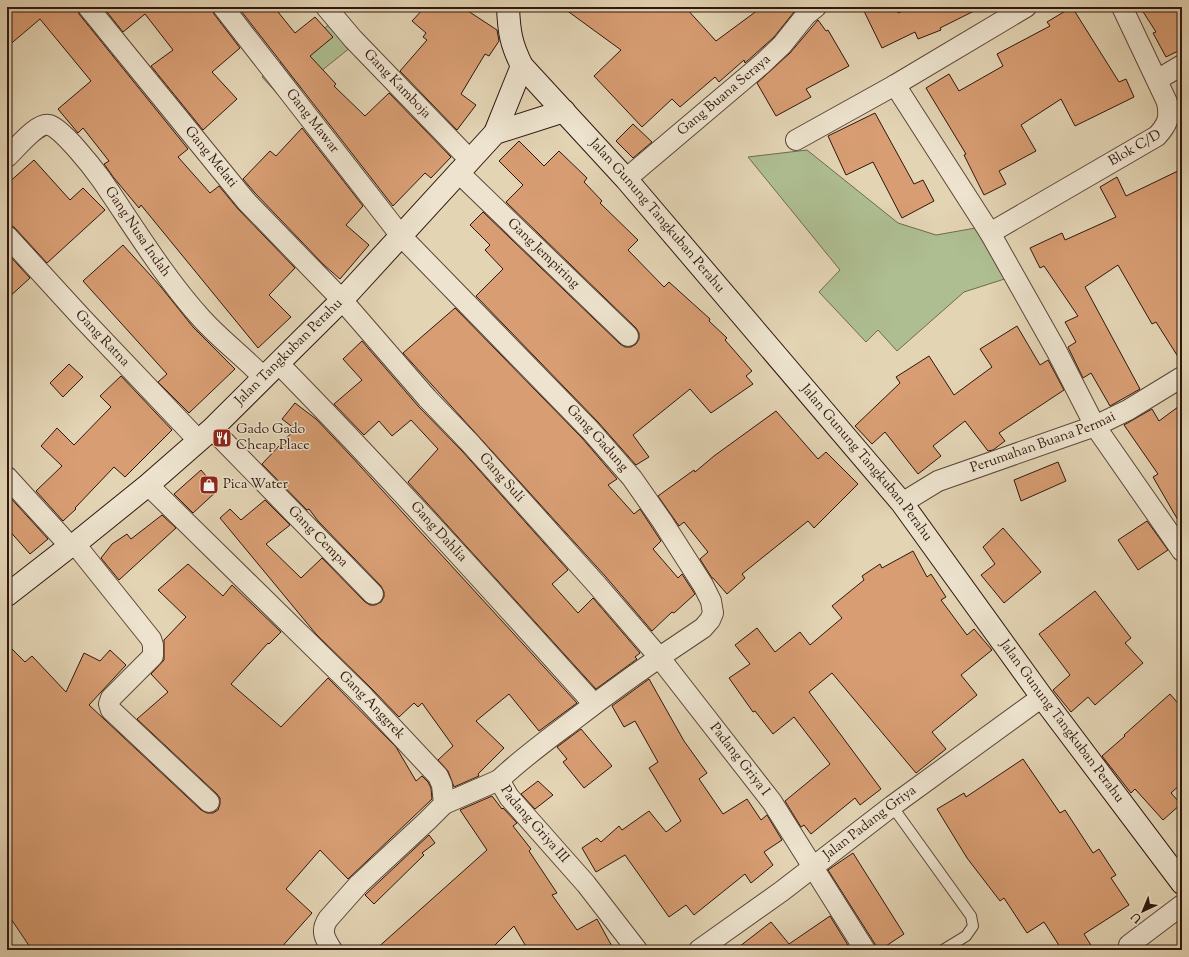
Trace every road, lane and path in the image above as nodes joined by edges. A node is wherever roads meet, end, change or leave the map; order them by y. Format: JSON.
{"nodes":[{"id":1,"x":88,"y":7,"type":"edge"},
{"id":2,"x":222,"y":7,"type":"edge"},
{"id":3,"x":326,"y":7,"type":"edge"},
{"id":4,"x":508,"y":7,"type":"edge"},
{"id":5,"x":816,"y":7,"type":"edge"},
{"id":6,"x":1026,"y":7,"type":"edge"},
{"id":7,"x":1122,"y":7,"type":"edge"},
{"id":8,"x":1182,"y":65,"type":"edge"},
{"id":9,"x":522,"y":66,"type":"junction"},
{"id":10,"x":1157,"y":80,"type":"junction"},
{"id":11,"x":895,"y":85,"type":"junction"},
{"id":12,"x":564,"y":111,"type":"junction"},
{"id":13,"x":495,"y":133,"type":"junction"},
{"id":14,"x":796,"y":140,"type":"dead end"},
{"id":15,"x":7,"y":157,"type":"edge"},
{"id":16,"x":464,"y":166,"type":"junction"},
{"id":17,"x":626,"y":179,"type":"junction"},
{"id":18,"x":990,"y":233,"type":"junction"},
{"id":19,"x":7,"y":236,"type":"edge"},
{"id":20,"x":401,"y":236,"type":"junction"},
{"id":21,"x":342,"y":300,"type":"junction"},
{"id":22,"x":628,"y":336,"type":"dead end"},
{"id":23,"x":271,"y":370,"type":"junction"},
{"id":24,"x":1182,"y":377,"type":"edge"},
{"id":25,"x":1095,"y":426,"type":"junction"},
{"id":26,"x":205,"y":435,"type":"junction"},
{"id":27,"x":7,"y":477,"type":"edge"},
{"id":28,"x":148,"y":485,"type":"junction"},
{"id":29,"x":902,"y":503,"type":"junction"},
{"id":30,"x":73,"y":545,"type":"junction"},
{"id":31,"x":1182,"y":551,"type":"edge"},
{"id":32,"x":373,"y":594,"type":"dead end"},
{"id":33,"x":7,"y":595,"type":"edge"},
{"id":34,"x":659,"y":657,"type":"junction"},
{"id":35,"x":1042,"y":697,"type":"junction"},
{"id":36,"x":594,"y":704,"type":"junction"},
{"id":37,"x":499,"y":780,"type":"junction"},
{"id":38,"x":209,"y":802,"type":"dead end"},
{"id":39,"x":444,"y":804,"type":"junction"},
{"id":40,"x":892,"y":806,"type":"junction"},
{"id":41,"x":812,"y":868,"type":"junction"},
{"id":42,"x":1182,"y":883,"type":"edge"},
{"id":43,"x":1182,"y":905,"type":"edge"},
{"id":44,"x":1129,"y":945,"type":"dead end"},
{"id":45,"x":329,"y":946,"type":"edge"},
{"id":46,"x":637,"y":950,"type":"edge"},
{"id":47,"x":699,"y":950,"type":"edge"},
{"id":48,"x":865,"y":950,"type":"edge"},
{"id":49,"x":943,"y":950,"type":"edge"}],
"edges":[{"from":1,"to":21,"type":"street","name":"Gang Melati"},
{"from":2,"to":20,"type":"street","name":"Gang Mawar"},
{"from":3,"to":16,"type":"street","name":"Gang Kamboja"},
{"from":4,"to":9,"type":"street","name":"Jalan Gunung Tangkuban Perahu"},
{"from":5,"to":17,"type":"street","name":"Gang Buana Seraya"},
{"from":6,"to":11,"type":"street"},
{"from":7,"to":10,"type":"street","name":"Blok C/D"},
{"from":8,"to":10,"type":"street"},
{"from":9,"to":12,"type":"street","name":"Jalan Gunung Tangkuban Perahu"},
{"from":9,"to":13,"type":"street"},
{"from":10,"to":18,"type":"street","name":"Blok C/D"},
{"from":11,"to":14,"type":"street"},
{"from":11,"to":18,"type":"street"},
{"from":12,"to":13,"type":"street","name":"Jalan Tangkuban Perahu"},
{"from":12,"to":17,"type":"street","name":"Jalan Gunung Tangkuban Perahu"},
{"from":13,"to":16,"type":"street","name":"Jalan Tangkuban Perahu"},
{"from":15,"to":23,"type":"street","name":"Gang Nusa Indah"},
{"from":16,"to":20,"type":"street","name":"Jalan Tangkuban Perahu"},
{"from":16,"to":22,"type":"street","name":"Gang Jempiring"},
{"from":17,"to":29,"type":"street","name":"Jalan Gunung Tangkuban Perahu"},
{"from":18,"to":25,"type":"street"},
{"from":19,"to":26,"type":"street","name":"Gang Ratna"},
{"from":20,"to":21,"type":"street","name":"Jalan Tangkuban Perahu"},
{"from":20,"to":34,"type":"street","name":"Gang Gadung"},
{"from":21,"to":23,"type":"street","name":"Jalan Tangkuban Perahu"},
{"from":21,"to":34,"type":"street","name":"Gang Suli"},
{"from":23,"to":26,"type":"street","name":"Jalan Tangkuban Perahu"},
{"from":23,"to":36,"type":"street","name":"Gang Dahlia"},
{"from":24,"to":25,"type":"street","name":"Perumahan Buana Permai"},
{"from":25,"to":29,"type":"street","name":"Perumahan Buana Permai"},
{"from":25,"to":31,"type":"street"},
{"from":26,"to":28,"type":"street","name":"Jalan Tangkuban Perahu"},
{"from":26,"to":32,"type":"street","name":"Gang Cempa"},
{"from":27,"to":30,"type":"street"},
{"from":28,"to":30,"type":"street","name":"Jalan Tangkuban Perahu"},
{"from":28,"to":39,"type":"street","name":"Gang Anggrek"},
{"from":29,"to":35,"type":"street","name":"Jalan Gunung Tangkuban Perahu"},
{"from":30,"to":33,"type":"street","name":"Jalan Tangkuban Perahu"},
{"from":30,"to":38,"type":"street"},
{"from":34,"to":36,"type":"street","name":"Padang Griya III"},
{"from":34,"to":41,"type":"street","name":"Padang Griya I"},
{"from":35,"to":40,"type":"street","name":"Jalan Padang Griya"},
{"from":35,"to":42,"type":"street","name":"Jalan Gunung Tangkuban Perahu"},
{"from":36,"to":37,"type":"street","name":"Padang Griya III"},
{"from":37,"to":39,"type":"street"},
{"from":37,"to":46,"type":"street","name":"Padang Griya III"},
{"from":39,"to":45,"type":"street"},
{"from":40,"to":41,"type":"street","name":"Jalan Padang Griya"},
{"from":40,"to":49,"type":"lane"},
{"from":41,"to":47,"type":"street","name":"Jalan Padang Griya"},
{"from":41,"to":48,"type":"street","name":"Padang Griya I"},
{"from":43,"to":44,"type":"street"}]}
